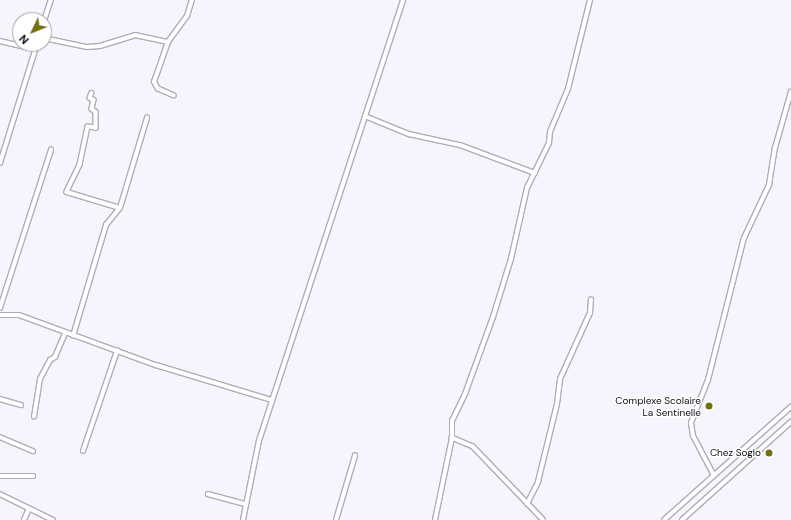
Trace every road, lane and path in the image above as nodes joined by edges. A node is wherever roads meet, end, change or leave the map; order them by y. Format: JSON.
{"nodes":[{"id":1,"x":51,"y":0,"type":"edge"},
{"id":2,"x":192,"y":0,"type":"edge"},
{"id":3,"x":403,"y":0,"type":"edge"},
{"id":4,"x":590,"y":0,"type":"edge"},
{"id":5,"x":47,"y":12,"type":"edge"},
{"id":6,"x":52,"y":40,"type":"edge"},
{"id":7,"x":0,"y":42,"type":"edge"},
{"id":8,"x":168,"y":42,"type":"junction"},
{"id":9,"x":12,"y":44,"type":"edge"},
{"id":10,"x":35,"y":52,"type":"edge"},
{"id":11,"x":791,"y":92,"type":"edge"},
{"id":12,"x":92,"y":93,"type":"dead end"},
{"id":13,"x":174,"y":96,"type":"dead end"},
{"id":14,"x":365,"y":116,"type":"junction"},
{"id":15,"x":147,"y":118,"type":"dead end"},
{"id":16,"x":51,"y":150,"type":"dead end"},
{"id":17,"x":0,"y":163,"type":"edge"},
{"id":18,"x":535,"y":173,"type":"junction"},
{"id":19,"x":120,"y":208,"type":"junction"},
{"id":20,"x":592,"y":300,"type":"dead end"},
{"id":21,"x":0,"y":308,"type":"edge"},
{"id":22,"x":0,"y":315,"type":"edge"},
{"id":23,"x":65,"y":333,"type":"junction"},
{"id":24,"x":73,"y":336,"type":"junction"},
{"id":25,"x":117,"y":351,"type":"junction"},
{"id":26,"x":0,"y":399,"type":"edge"},
{"id":27,"x":272,"y":400,"type":"junction"},
{"id":28,"x":21,"y":405,"type":"dead end"},
{"id":29,"x":791,"y":407,"type":"edge"},
{"id":30,"x":34,"y":416,"type":"dead end"},
{"id":31,"x":791,"y":422,"type":"edge"},
{"id":32,"x":0,"y":437,"type":"edge"},
{"id":33,"x":452,"y":438,"type":"junction"},
{"id":34,"x":33,"y":451,"type":"dead end"},
{"id":35,"x":83,"y":451,"type":"dead end"},
{"id":36,"x":355,"y":456,"type":"dead end"},
{"id":37,"x":0,"y":476,"type":"edge"},
{"id":38,"x":32,"y":476,"type":"dead end"},
{"id":39,"x":714,"y":476,"type":"junction"},
{"id":40,"x":0,"y":494,"type":"edge"},
{"id":41,"x":208,"y":494,"type":"dead end"},
{"id":42,"x":246,"y":504,"type":"junction"},
{"id":43,"x":526,"y":504,"type":"junction"},
{"id":44,"x":29,"y":509,"type":"junction"},
{"id":45,"x":24,"y":520,"type":"edge"},
{"id":46,"x":53,"y":520,"type":"edge"},
{"id":47,"x":243,"y":520,"type":"edge"},
{"id":48,"x":336,"y":520,"type":"edge"},
{"id":49,"x":435,"y":520,"type":"edge"},
{"id":50,"x":543,"y":520,"type":"edge"},
{"id":51,"x":664,"y":520,"type":"edge"},
{"id":52,"x":682,"y":520,"type":"edge"}],
"edges":[{"from":1,"to":5,"type":"street"},
{"from":2,"to":8,"type":"street"},
{"from":3,"to":14,"type":"street"},
{"from":4,"to":18,"type":"street"},
{"from":6,"to":8,"type":"street"},
{"from":7,"to":9,"type":"street"},
{"from":8,"to":13,"type":"street"},
{"from":10,"to":17,"type":"street"},
{"from":11,"to":39,"type":"street"},
{"from":12,"to":19,"type":"street"},
{"from":14,"to":18,"type":"street"},
{"from":14,"to":27,"type":"street"},
{"from":15,"to":19,"type":"street"},
{"from":16,"to":21,"type":"street"},
{"from":18,"to":33,"type":"street"},
{"from":19,"to":24,"type":"street"},
{"from":20,"to":43,"type":"street"},
{"from":22,"to":23,"type":"street"},
{"from":23,"to":24,"type":"street"},
{"from":23,"to":30,"type":"street"},
{"from":24,"to":25,"type":"street"},
{"from":25,"to":27,"type":"street"},
{"from":25,"to":35,"type":"street"},
{"from":26,"to":28,"type":"street"},
{"from":27,"to":42,"type":"street"},
{"from":29,"to":39,"type":"street"},
{"from":31,"to":52,"type":"street"},
{"from":32,"to":34,"type":"street"},
{"from":33,"to":43,"type":"street"},
{"from":33,"to":49,"type":"street"},
{"from":36,"to":48,"type":"street"},
{"from":37,"to":38,"type":"street"},
{"from":39,"to":51,"type":"street"},
{"from":40,"to":44,"type":"street"},
{"from":41,"to":42,"type":"street"},
{"from":42,"to":47,"type":"street"},
{"from":43,"to":50,"type":"street"},
{"from":44,"to":45,"type":"street"},
{"from":44,"to":46,"type":"street"}]}
